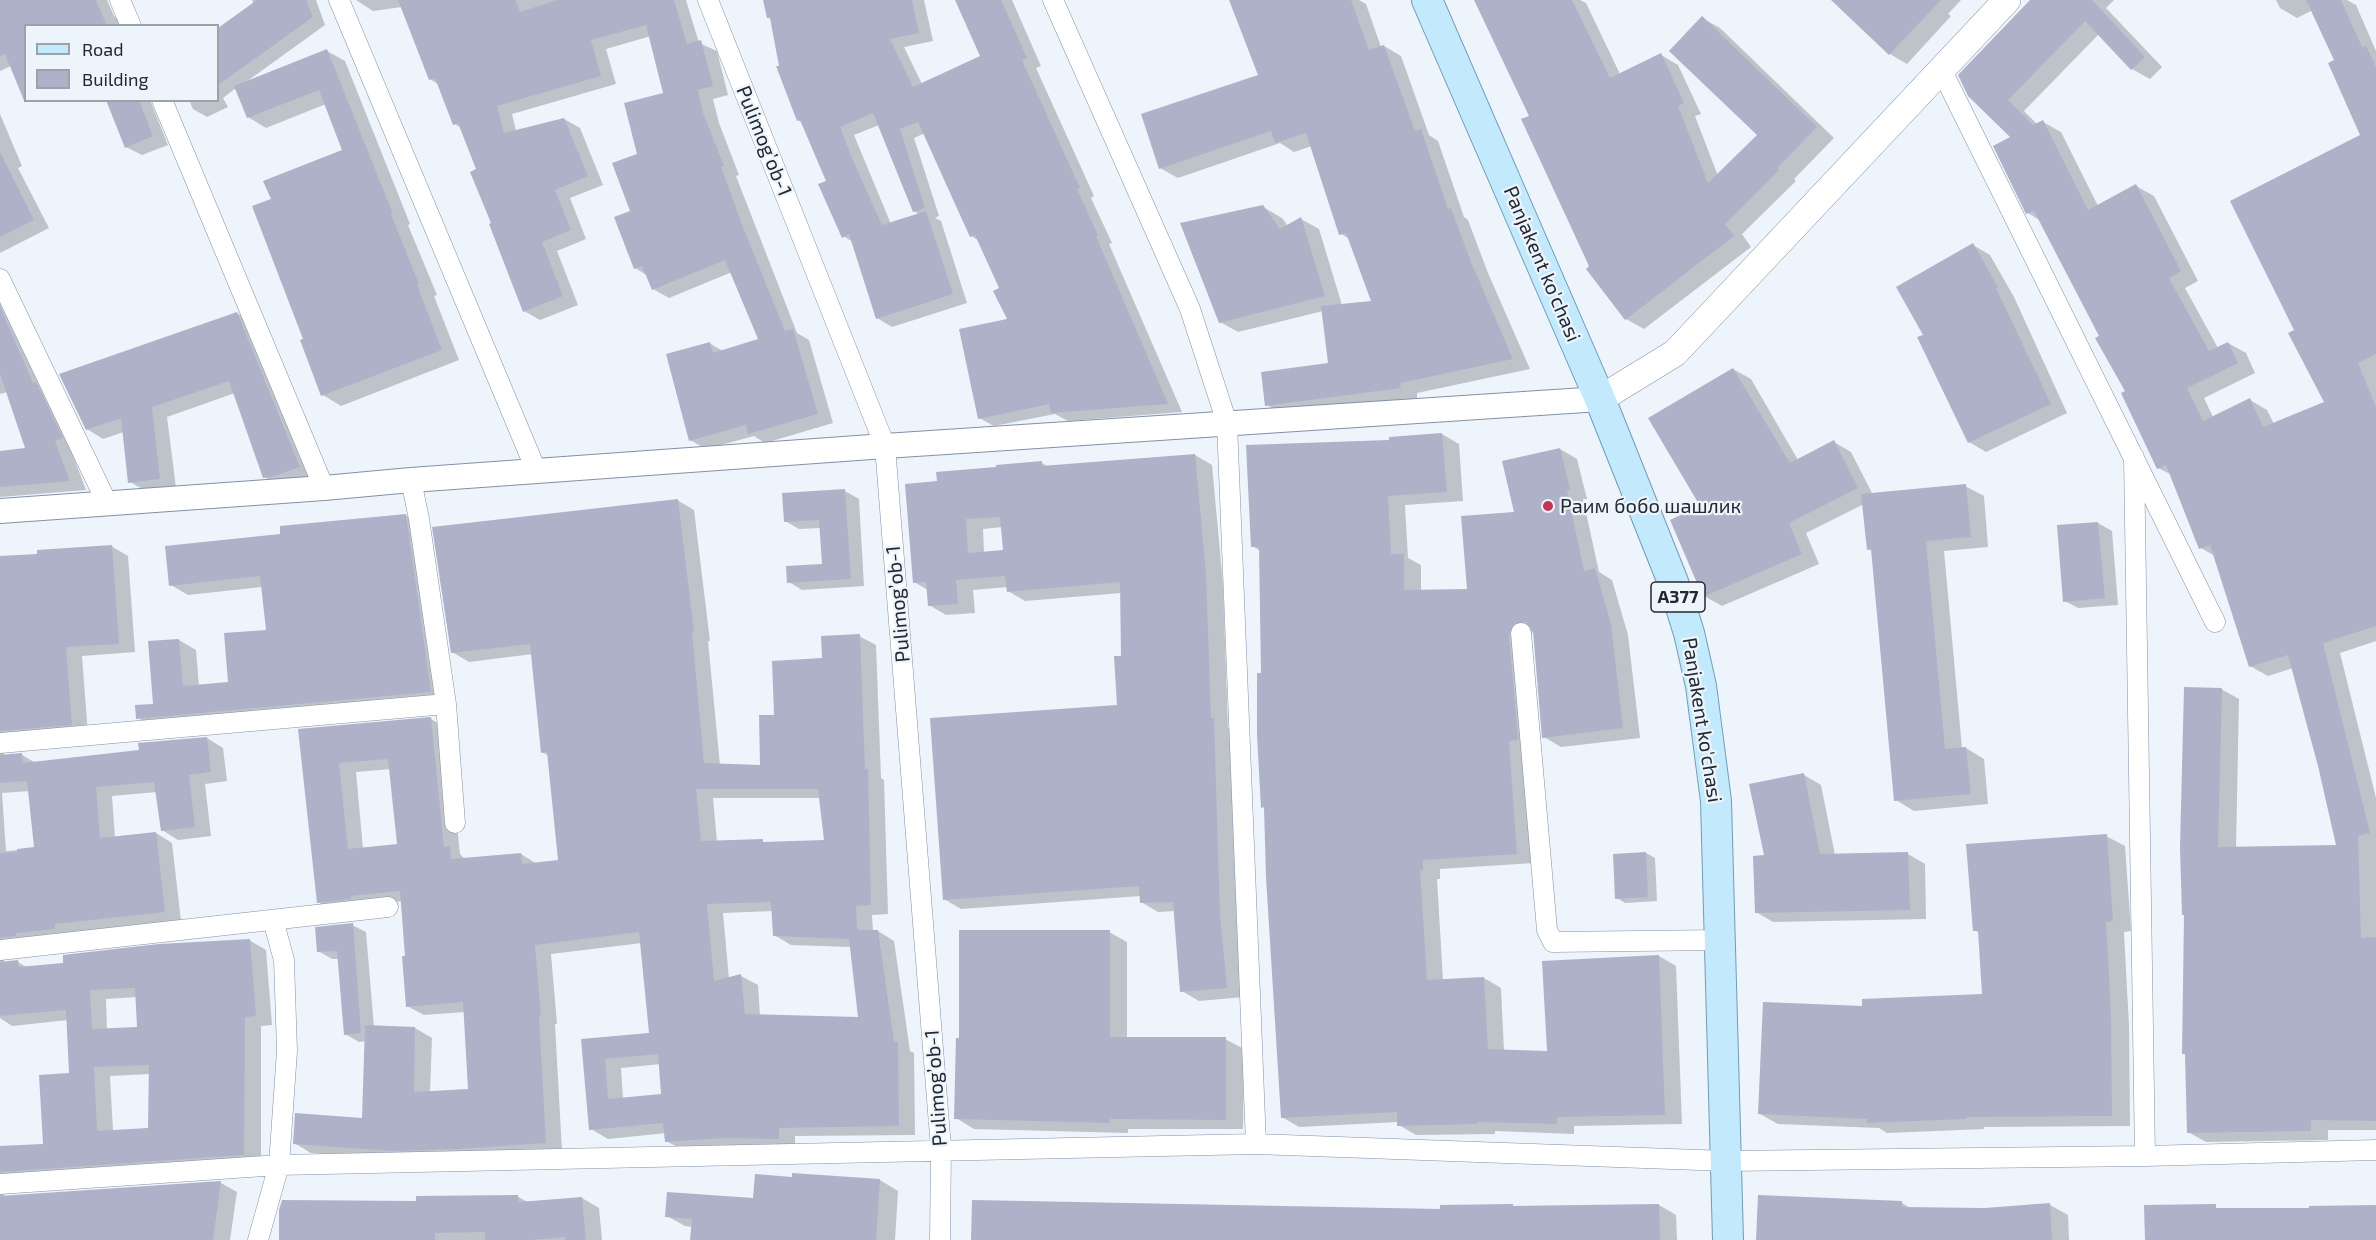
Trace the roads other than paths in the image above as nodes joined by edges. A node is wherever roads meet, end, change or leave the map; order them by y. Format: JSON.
{"nodes":[{"id":1,"x":120,"y":0,"type":"edge"},
{"id":2,"x":339,"y":0,"type":"edge"},
{"id":3,"x":708,"y":0,"type":"edge"},
{"id":4,"x":1053,"y":0,"type":"edge"},
{"id":5,"x":1427,"y":0,"type":"edge"},
{"id":6,"x":2007,"y":0,"type":"edge"},
{"id":7,"x":130,"y":24,"type":"edge"},
{"id":8,"x":1941,"y":69,"type":"junction"},
{"id":9,"x":163,"y":102,"type":"edge"},
{"id":10,"x":0,"y":279,"type":"edge"},
{"id":11,"x":1600,"y":399,"type":"junction"},
{"id":12,"x":1227,"y":423,"type":"junction"},
{"id":13,"x":885,"y":446,"type":"junction"},
{"id":14,"x":2134,"y":457,"type":"junction"},
{"id":15,"x":536,"y":470,"type":"junction"},
{"id":16,"x":411,"y":480,"type":"junction"},
{"id":17,"x":324,"y":489,"type":"junction"},
{"id":18,"x":107,"y":503,"type":"junction"},
{"id":19,"x":0,"y":511,"type":"edge"},
{"id":20,"x":2215,"y":622,"type":"dead end"},
{"id":21,"x":1521,"y":633,"type":"dead end"},
{"id":22,"x":446,"y":704,"type":"junction"},
{"id":23,"x":0,"y":743,"type":"edge"},
{"id":24,"x":455,"y":823,"type":"dead end"},
{"id":25,"x":388,"y":907,"type":"dead end"},
{"id":26,"x":273,"y":920,"type":"junction"},
{"id":27,"x":1720,"y":940,"type":"junction"},
{"id":28,"x":0,"y":950,"type":"edge"},
{"id":29,"x":1256,"y":1144,"type":"junction"},
{"id":30,"x":941,"y":1149,"type":"junction"},
{"id":31,"x":2376,"y":1150,"type":"edge"},
{"id":32,"x":2145,"y":1156,"type":"junction"},
{"id":33,"x":1727,"y":1161,"type":"junction"},
{"id":34,"x":279,"y":1165,"type":"junction"},
{"id":35,"x":0,"y":1184,"type":"edge"},
{"id":36,"x":258,"y":1240,"type":"edge"},
{"id":37,"x":940,"y":1240,"type":"edge"},
{"id":38,"x":1728,"y":1240,"type":"edge"}],
"edges":[{"from":1,"to":7,"type":"street"},
{"from":2,"to":15,"type":"street"},
{"from":3,"to":13,"type":"street","name":"Pulimog’ob-1"},
{"from":4,"to":12,"type":"street"},
{"from":5,"to":11,"type":"main road","name":"Panjakent ko'chasi","number":"A377"},
{"from":6,"to":8,"type":"main road"},
{"from":8,"to":11,"type":"main road"},
{"from":8,"to":14,"type":"street"},
{"from":9,"to":17,"type":"street"},
{"from":10,"to":18,"type":"street"},
{"from":11,"to":12,"type":"street"},
{"from":11,"to":27,"type":"main road","name":"Panjakent ko'chasi","number":"A377"},
{"from":12,"to":13,"type":"street"},
{"from":12,"to":29,"type":"street"},
{"from":13,"to":15,"type":"street"},
{"from":13,"to":30,"type":"street","name":"Pulimog’ob-1"},
{"from":14,"to":20,"type":"street"},
{"from":14,"to":32,"type":"street"},
{"from":15,"to":16,"type":"street"},
{"from":16,"to":17,"type":"street"},
{"from":16,"to":22,"type":"street"},
{"from":17,"to":18,"type":"street"},
{"from":18,"to":19,"type":"street"},
{"from":21,"to":27,"type":"street"},
{"from":22,"to":23,"type":"street"},
{"from":22,"to":24,"type":"street"},
{"from":25,"to":26,"type":"street"},
{"from":26,"to":28,"type":"street"},
{"from":26,"to":34,"type":"street"},
{"from":27,"to":33,"type":"main road","name":"Panjakent ko'chasi","number":"A377"},
{"from":29,"to":30,"type":"street"},
{"from":29,"to":33,"type":"street"},
{"from":30,"to":34,"type":"street"},
{"from":30,"to":37,"type":"street","name":"Pulimog’ob-1"},
{"from":31,"to":32,"type":"street"},
{"from":32,"to":33,"type":"street"},
{"from":33,"to":38,"type":"main road","name":"Panjakent ko'chasi","number":"A377"},
{"from":34,"to":35,"type":"street"},
{"from":34,"to":36,"type":"street"}]}
